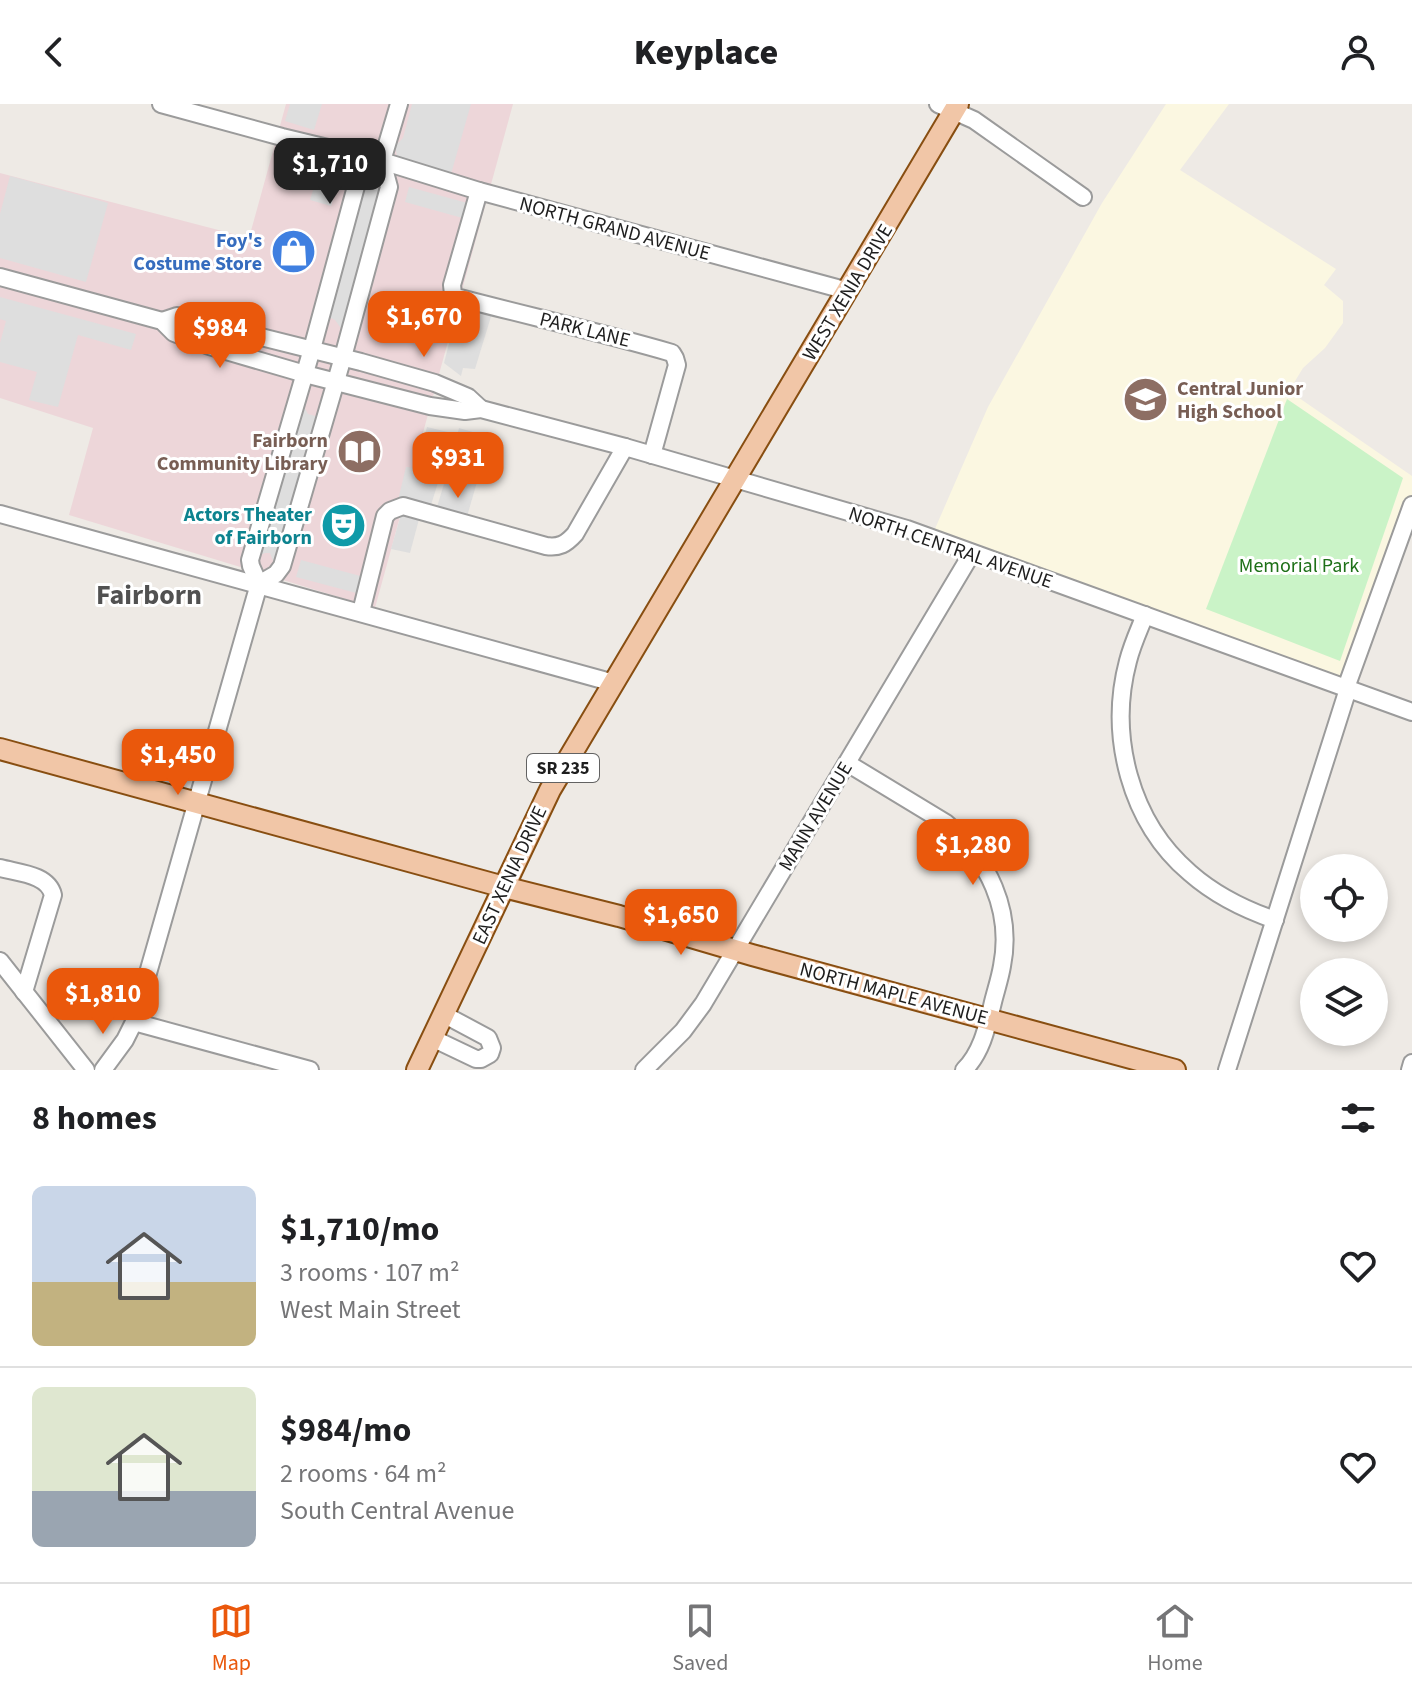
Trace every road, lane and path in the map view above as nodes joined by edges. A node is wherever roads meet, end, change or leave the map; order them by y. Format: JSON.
{"nodes":[{"id":1,"x":161,"y":104,"type":"edge"},
{"id":2,"x":399,"y":104,"type":"edge"},
{"id":3,"x":950,"y":107,"type":"edge"},
{"id":4,"x":382,"y":161,"type":"junction"},
{"id":5,"x":479,"y":191,"type":"junction"},
{"id":6,"x":1083,"y":197,"type":"dead end"},
{"id":7,"x":0,"y":277,"type":"edge"},
{"id":8,"x":848,"y":291,"type":"junction"},
{"id":9,"x":162,"y":321,"type":"junction"},
{"id":10,"x":312,"y":349,"type":"junction"},
{"id":11,"x":343,"y":357,"type":"junction"},
{"id":12,"x":305,"y":374,"type":"junction"},
{"id":13,"x":336,"y":381,"type":"junction"},
{"id":14,"x":481,"y":409,"type":"junction"},
{"id":15,"x":625,"y":447,"type":"junction"},
{"id":16,"x":652,"y":455,"type":"junction"},
{"id":17,"x":735,"y":480,"type":"junction"},
{"id":18,"x":1412,"y":505,"type":"edge"},
{"id":19,"x":0,"y":514,"type":"edge"},
{"id":20,"x":972,"y":553,"type":"junction"},
{"id":21,"x":259,"y":584,"type":"junction"},
{"id":22,"x":361,"y":612,"type":"junction"},
{"id":23,"x":1145,"y":615,"type":"junction"},
{"id":24,"x":614,"y":683,"type":"junction"},
{"id":25,"x":1348,"y":689,"type":"junction"},
{"id":26,"x":1412,"y":712,"type":"edge"},
{"id":27,"x":0,"y":749,"type":"edge"},
{"id":28,"x":847,"y":763,"type":"junction"},
{"id":29,"x":197,"y":804,"type":"junction"},
{"id":30,"x":0,"y":868,"type":"edge"},
{"id":31,"x":504,"y":887,"type":"junction"},
{"id":32,"x":1275,"y":920,"type":"junction"},
{"id":33,"x":736,"y":949,"type":"junction"},
{"id":34,"x":0,"y":961,"type":"edge"},
{"id":35,"x":24,"y":992,"type":"junction"},
{"id":36,"x":443,"y":1014,"type":"junction"},
{"id":37,"x":989,"y":1019,"type":"junction"},
{"id":38,"x":134,"y":1022,"type":"junction"},
{"id":39,"x":432,"y":1038,"type":"junction"},
{"id":40,"x":1412,"y":1063,"type":"edge"},
{"id":41,"x":86,"y":1070,"type":"edge"},
{"id":42,"x":103,"y":1070,"type":"edge"},
{"id":43,"x":310,"y":1070,"type":"edge"},
{"id":44,"x":417,"y":1070,"type":"edge"},
{"id":45,"x":644,"y":1070,"type":"edge"},
{"id":46,"x":964,"y":1070,"type":"edge"},
{"id":47,"x":1175,"y":1070,"type":"edge"},
{"id":48,"x":1227,"y":1070,"type":"edge"},
{"id":49,"x":1410,"y":1070,"type":"edge"}],
"edges":[{"from":1,"to":4,"type":"street","name":"NORTH GRAND AVENUE"},
{"from":2,"to":4,"type":"street"},
{"from":3,"to":6,"type":"street"},
{"from":3,"to":8,"type":"main road","name":"WEST XENIA DRIVE","number":"SR 235"},
{"from":4,"to":5,"type":"street","name":"NORTH GRAND AVENUE"},
{"from":4,"to":10,"type":"street"},
{"from":4,"to":11,"type":"street"},
{"from":5,"to":8,"type":"street","name":"NORTH GRAND AVENUE"},
{"from":5,"to":16,"type":"street","name":"PARK LANE"},
{"from":7,"to":9,"type":"street"},
{"from":8,"to":17,"type":"main road","name":"WEST XENIA DRIVE","number":"SR 235"},
{"from":9,"to":10,"type":"street","name":"NORTH CENTRAL AVENUE"},
{"from":9,"to":12,"type":"street","name":"NORTH CENTRAL AVENUE"},
{"from":10,"to":11,"type":"street","name":"NORTH CENTRAL AVENUE"},
{"from":10,"to":12,"type":"street"},
{"from":11,"to":13,"type":"street"},
{"from":11,"to":14,"type":"street","name":"NORTH CENTRAL AVENUE"},
{"from":12,"to":13,"type":"street","name":"NORTH CENTRAL AVENUE"},
{"from":12,"to":21,"type":"street"},
{"from":13,"to":14,"type":"street","name":"NORTH CENTRAL AVENUE"},
{"from":13,"to":21,"type":"street"},
{"from":14,"to":15,"type":"street","name":"NORTH CENTRAL AVENUE"},
{"from":15,"to":16,"type":"street","name":"NORTH CENTRAL AVENUE"},
{"from":15,"to":22,"type":"street"},
{"from":16,"to":17,"type":"street","name":"NORTH CENTRAL AVENUE"},
{"from":17,"to":20,"type":"street","name":"NORTH CENTRAL AVENUE"},
{"from":17,"to":24,"type":"main road","name":"EAST XENIA DRIVE","number":"SR 235"},
{"from":18,"to":25,"type":"street"},
{"from":19,"to":21,"type":"street"},
{"from":20,"to":23,"type":"street","name":"NORTH CENTRAL AVENUE"},
{"from":20,"to":28,"type":"street","name":"MANN AVENUE"},
{"from":21,"to":22,"type":"street"},
{"from":21,"to":29,"type":"street"},
{"from":22,"to":24,"type":"street"},
{"from":23,"to":25,"type":"street","name":"NORTH CENTRAL AVENUE"},
{"from":23,"to":32,"type":"street"},
{"from":24,"to":31,"type":"main road","name":"EAST XENIA DRIVE","number":"SR 235"},
{"from":25,"to":26,"type":"street","name":"NORTH CENTRAL AVENUE"},
{"from":25,"to":32,"type":"street"},
{"from":27,"to":29,"type":"main road","name":"NORTH MAPLE AVENUE"},
{"from":28,"to":33,"type":"street","name":"MANN AVENUE"},
{"from":28,"to":37,"type":"street"},
{"from":29,"to":31,"type":"main road","name":"NORTH MAPLE AVENUE"},
{"from":29,"to":38,"type":"street"},
{"from":30,"to":35,"type":"street"},
{"from":31,"to":33,"type":"main road","name":"NORTH MAPLE AVENUE"},
{"from":31,"to":36,"type":"main road","name":"EAST XENIA DRIVE","number":"SR 235"},
{"from":32,"to":48,"type":"street"},
{"from":33,"to":37,"type":"main road","name":"NORTH MAPLE AVENUE"},
{"from":33,"to":45,"type":"street","name":"MANN AVENUE"},
{"from":34,"to":35,"type":"street"},
{"from":35,"to":41,"type":"street"},
{"from":36,"to":39,"type":"main road","name":"EAST XENIA DRIVE","number":"SR 235"},
{"from":36,"to":39,"type":"street"},
{"from":37,"to":46,"type":"street"},
{"from":37,"to":47,"type":"main road","name":"NORTH MAPLE AVENUE"},
{"from":38,"to":42,"type":"street"},
{"from":38,"to":43,"type":"street"},
{"from":39,"to":44,"type":"main road","name":"EAST XENIA DRIVE","number":"SR 235"},
{"from":40,"to":49,"type":"street"}]}
